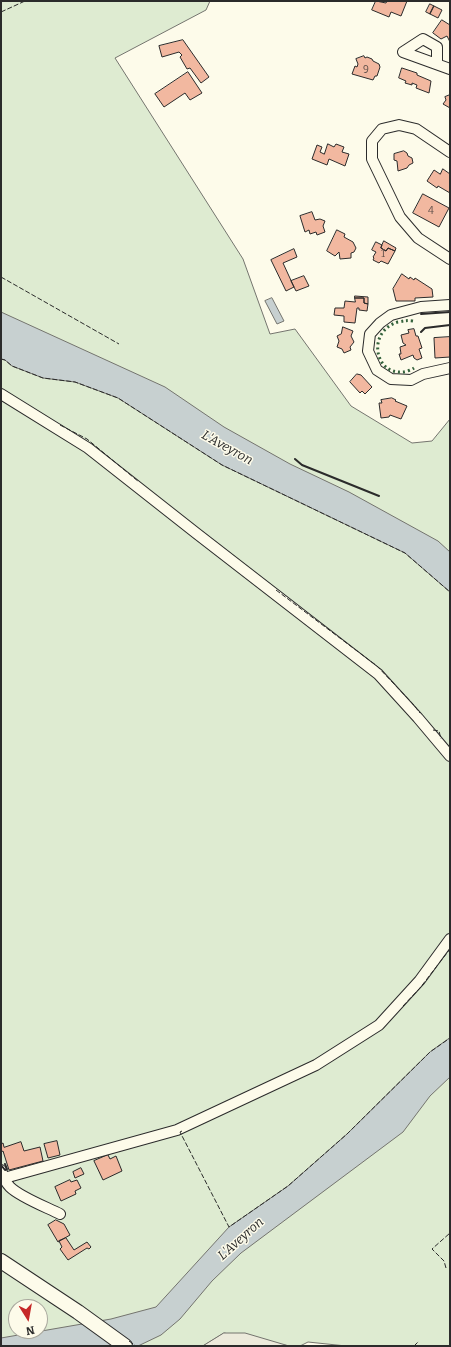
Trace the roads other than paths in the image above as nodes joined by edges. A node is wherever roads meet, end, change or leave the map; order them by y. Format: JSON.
{"nodes":[{"id":1,"x":437,"y":64,"type":"dead end"},
{"id":2,"x":450,"y":69,"type":"edge"},
{"id":3,"x":450,"y":152,"type":"edge"},
{"id":4,"x":450,"y":259,"type":"edge"},
{"id":5,"x":450,"y":305,"type":"edge"},
{"id":6,"x":450,"y":368,"type":"edge"},
{"id":7,"x":1,"y":394,"type":"edge"},
{"id":8,"x":450,"y":756,"type":"edge"},
{"id":9,"x":450,"y":939,"type":"edge"},
{"id":10,"x":2,"y":1176,"type":"edge"},
{"id":11,"x":60,"y":1214,"type":"dead end"},
{"id":12,"x":1,"y":1261,"type":"edge"},
{"id":13,"x":125,"y":1346,"type":"edge"}],
"edges":[{"from":1,"to":2,"type":"street"},
{"from":3,"to":4,"type":"street"},
{"from":5,"to":6,"type":"street"},
{"from":7,"to":8,"type":"street"},
{"from":9,"to":10,"type":"street"},
{"from":10,"to":11,"type":"street"},
{"from":12,"to":13,"type":"street"}]}
